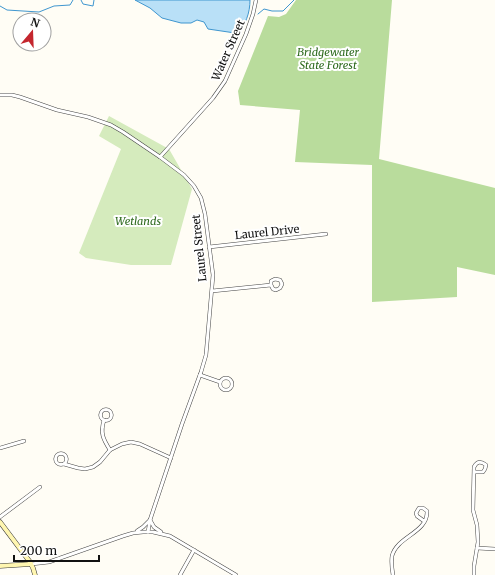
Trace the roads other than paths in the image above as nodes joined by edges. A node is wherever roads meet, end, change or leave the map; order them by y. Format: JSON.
{"nodes":[{"id":1,"x":256,"y":0,"type":"edge"},
{"id":2,"x":0,"y":95,"type":"edge"},
{"id":3,"x":160,"y":157,"type":"junction"},
{"id":4,"x":326,"y":234,"type":"dead end"},
{"id":5,"x":210,"y":247,"type":"junction"},
{"id":6,"x":271,"y":285,"type":"dead end"},
{"id":7,"x":212,"y":291,"type":"junction"},
{"id":8,"x":200,"y":375,"type":"junction"},
{"id":9,"x":220,"y":382,"type":"dead end"},
{"id":10,"x":104,"y":420,"type":"dead end"},
{"id":11,"x":24,"y":441,"type":"dead end"},
{"id":12,"x":0,"y":448,"type":"edge"},
{"id":13,"x":110,"y":450,"type":"junction"},
{"id":14,"x":171,"y":458,"type":"junction"},
{"id":15,"x":64,"y":464,"type":"dead end"},
{"id":16,"x":474,"y":472,"type":"dead end"},
{"id":17,"x":40,"y":486,"type":"dead end"},
{"id":18,"x":0,"y":517,"type":"edge"},
{"id":19,"x":150,"y":520,"type":"junction"},
{"id":20,"x":424,"y":521,"type":"dead end"},
{"id":21,"x":0,"y":522,"type":"edge"},
{"id":22,"x":135,"y":532,"type":"junction"},
{"id":23,"x":148,"y":532,"type":"junction"},
{"id":24,"x":166,"y":535,"type":"junction"},
{"id":25,"x":477,"y":548,"type":"junction"},
{"id":26,"x":495,"y":549,"type":"edge"},
{"id":27,"x":194,"y":550,"type":"junction"},
{"id":28,"x":32,"y":564,"type":"junction"},
{"id":29,"x":0,"y":566,"type":"edge"},
{"id":30,"x":35,"y":575,"type":"edge"},
{"id":31,"x":180,"y":575,"type":"edge"},
{"id":32,"x":236,"y":575,"type":"edge"},
{"id":33,"x":393,"y":575,"type":"edge"},
{"id":34,"x":474,"y":575,"type":"edge"}],
"edges":[{"from":1,"to":3,"type":"street","name":"Water Street"},
{"from":2,"to":3,"type":"street","name":"Laurel Street"},
{"from":3,"to":5,"type":"street","name":"Laurel Street"},
{"from":4,"to":5,"type":"street","name":"Laurel Drive"},
{"from":5,"to":7,"type":"street","name":"Laurel Street"},
{"from":6,"to":7,"type":"street"},
{"from":7,"to":8,"type":"street","name":"Laurel Street"},
{"from":8,"to":9,"type":"street"},
{"from":8,"to":14,"type":"street","name":"Laurel Street"},
{"from":10,"to":13,"type":"street"},
{"from":11,"to":12,"type":"street"},
{"from":13,"to":14,"type":"street"},
{"from":13,"to":15,"type":"street"},
{"from":14,"to":19,"type":"street","name":"Laurel Street"},
{"from":16,"to":25,"type":"street"},
{"from":17,"to":18,"type":"street"},
{"from":19,"to":22,"type":"street"},
{"from":19,"to":23,"type":"street","name":"Laurel Street"},
{"from":19,"to":24,"type":"street"},
{"from":20,"to":33,"type":"street"},
{"from":21,"to":28,"type":"main road"},
{"from":22,"to":23,"type":"street"},
{"from":22,"to":28,"type":"street"},
{"from":23,"to":24,"type":"street"},
{"from":24,"to":27,"type":"street"},
{"from":25,"to":26,"type":"street"},
{"from":25,"to":34,"type":"street"},
{"from":27,"to":31,"type":"street"},
{"from":27,"to":32,"type":"street"},
{"from":28,"to":29,"type":"main road"},
{"from":28,"to":30,"type":"main road"}]}
